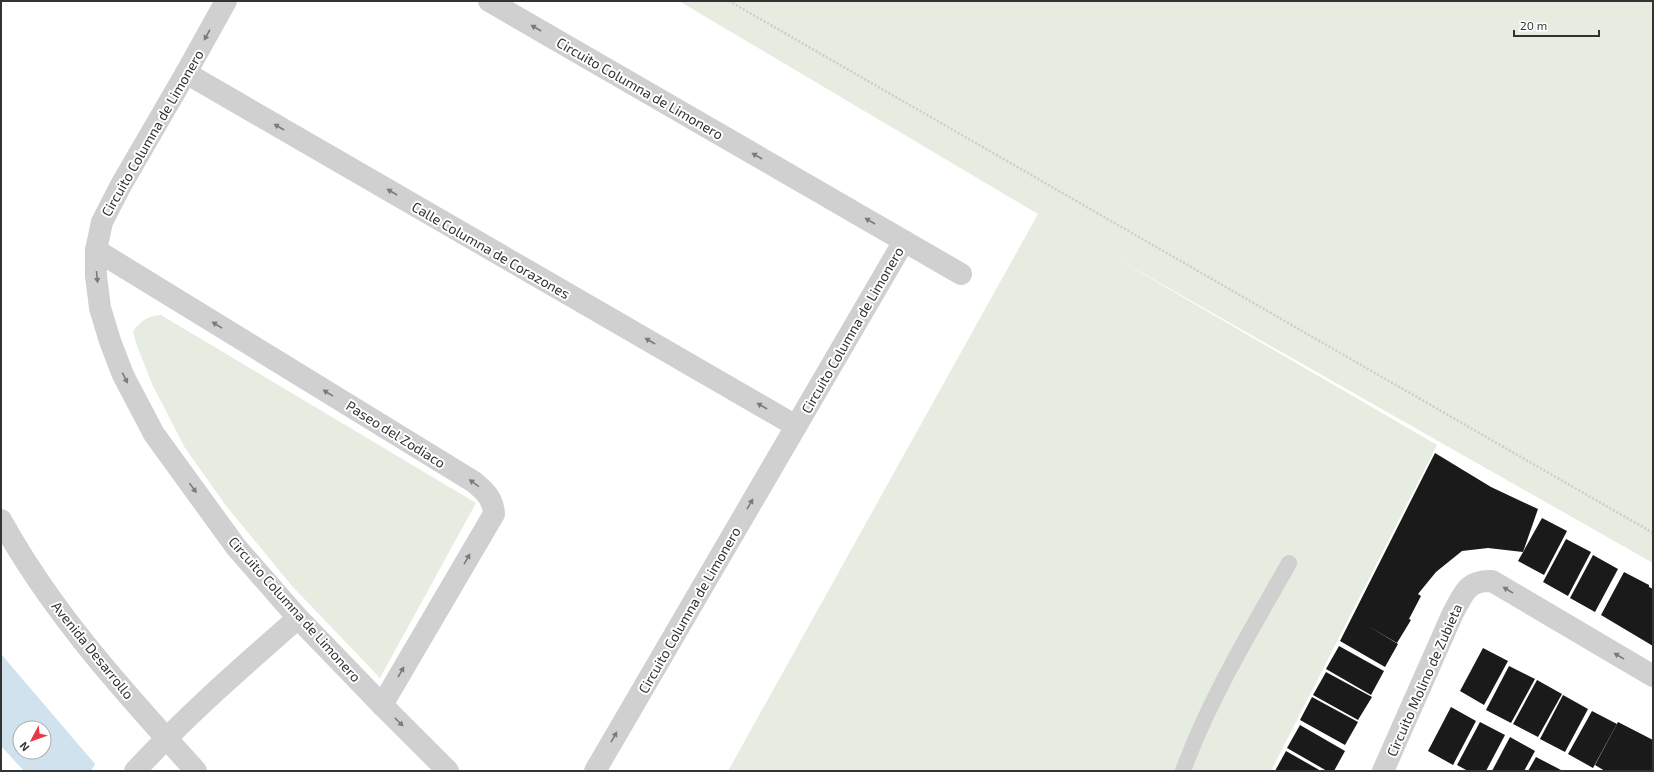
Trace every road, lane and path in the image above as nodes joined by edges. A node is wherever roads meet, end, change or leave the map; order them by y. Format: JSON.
{"nodes":[{"id":1,"x":226,"y":1,"type":"edge"},
{"id":2,"x":489,"y":1,"type":"edge"},
{"id":3,"x":729,"y":1,"type":"edge"},
{"id":4,"x":186,"y":73,"type":"junction"},
{"id":5,"x":904,"y":241,"type":"junction"},
{"id":6,"x":96,"y":250,"type":"junction"},
{"id":7,"x":961,"y":274,"type":"dead end"},
{"id":8,"x":796,"y":426,"type":"junction"},
{"id":9,"x":1,"y":520,"type":"edge"},
{"id":10,"x":1653,"y":533,"type":"edge"},
{"id":11,"x":1289,"y":563,"type":"dead end"},
{"id":12,"x":298,"y":618,"type":"junction"},
{"id":13,"x":1653,"y":676,"type":"edge"},
{"id":14,"x":382,"y":705,"type":"junction"},
{"id":15,"x":166,"y":738,"type":"junction"},
{"id":16,"x":1387,"y":769,"type":"edge"},
{"id":17,"x":135,"y":771,"type":"edge"},
{"id":18,"x":196,"y":771,"type":"edge"},
{"id":19,"x":448,"y":771,"type":"edge"},
{"id":20,"x":595,"y":771,"type":"edge"},
{"id":21,"x":1183,"y":771,"type":"edge"}],
"edges":[{"from":1,"to":4,"type":"street","name":"Circuito Columna de Limonero","one_way":true},
{"from":5,"to":2,"type":"street","name":"Circuito Columna de Limonero","one_way":true},
{"from":3,"to":10,"type":"path"},
{"from":4,"to":6,"type":"street","name":"Circuito Columna de Limonero"},
{"from":8,"to":4,"type":"street","name":"Calle Columna de Corazones","one_way":true},
{"from":5,"to":7,"type":"street"},
{"from":5,"to":8,"type":"street","name":"Circuito Columna de Limonero"},
{"from":6,"to":12,"type":"street","name":"Circuito Columna de Limonero","one_way":true},
{"from":14,"to":6,"type":"street","name":"Paseo del Zodiaco","one_way":true},
{"from":20,"to":8,"type":"street","name":"Circuito Columna de Limonero","one_way":true},
{"from":9,"to":15,"type":"street","name":"Avenida Desarrollo"},
{"from":11,"to":21,"type":"lane"},
{"from":12,"to":14,"type":"street","name":"Circuito Columna de Limonero"},
{"from":12,"to":15,"type":"street"},
{"from":13,"to":16,"type":"street","name":"Circuito Molino de Zubieta","one_way":true},
{"from":14,"to":19,"type":"street","name":"Circuito Columna de Limonero","one_way":true},
{"from":15,"to":17,"type":"street"},
{"from":15,"to":18,"type":"street","name":"Avenida Desarrollo"}]}
